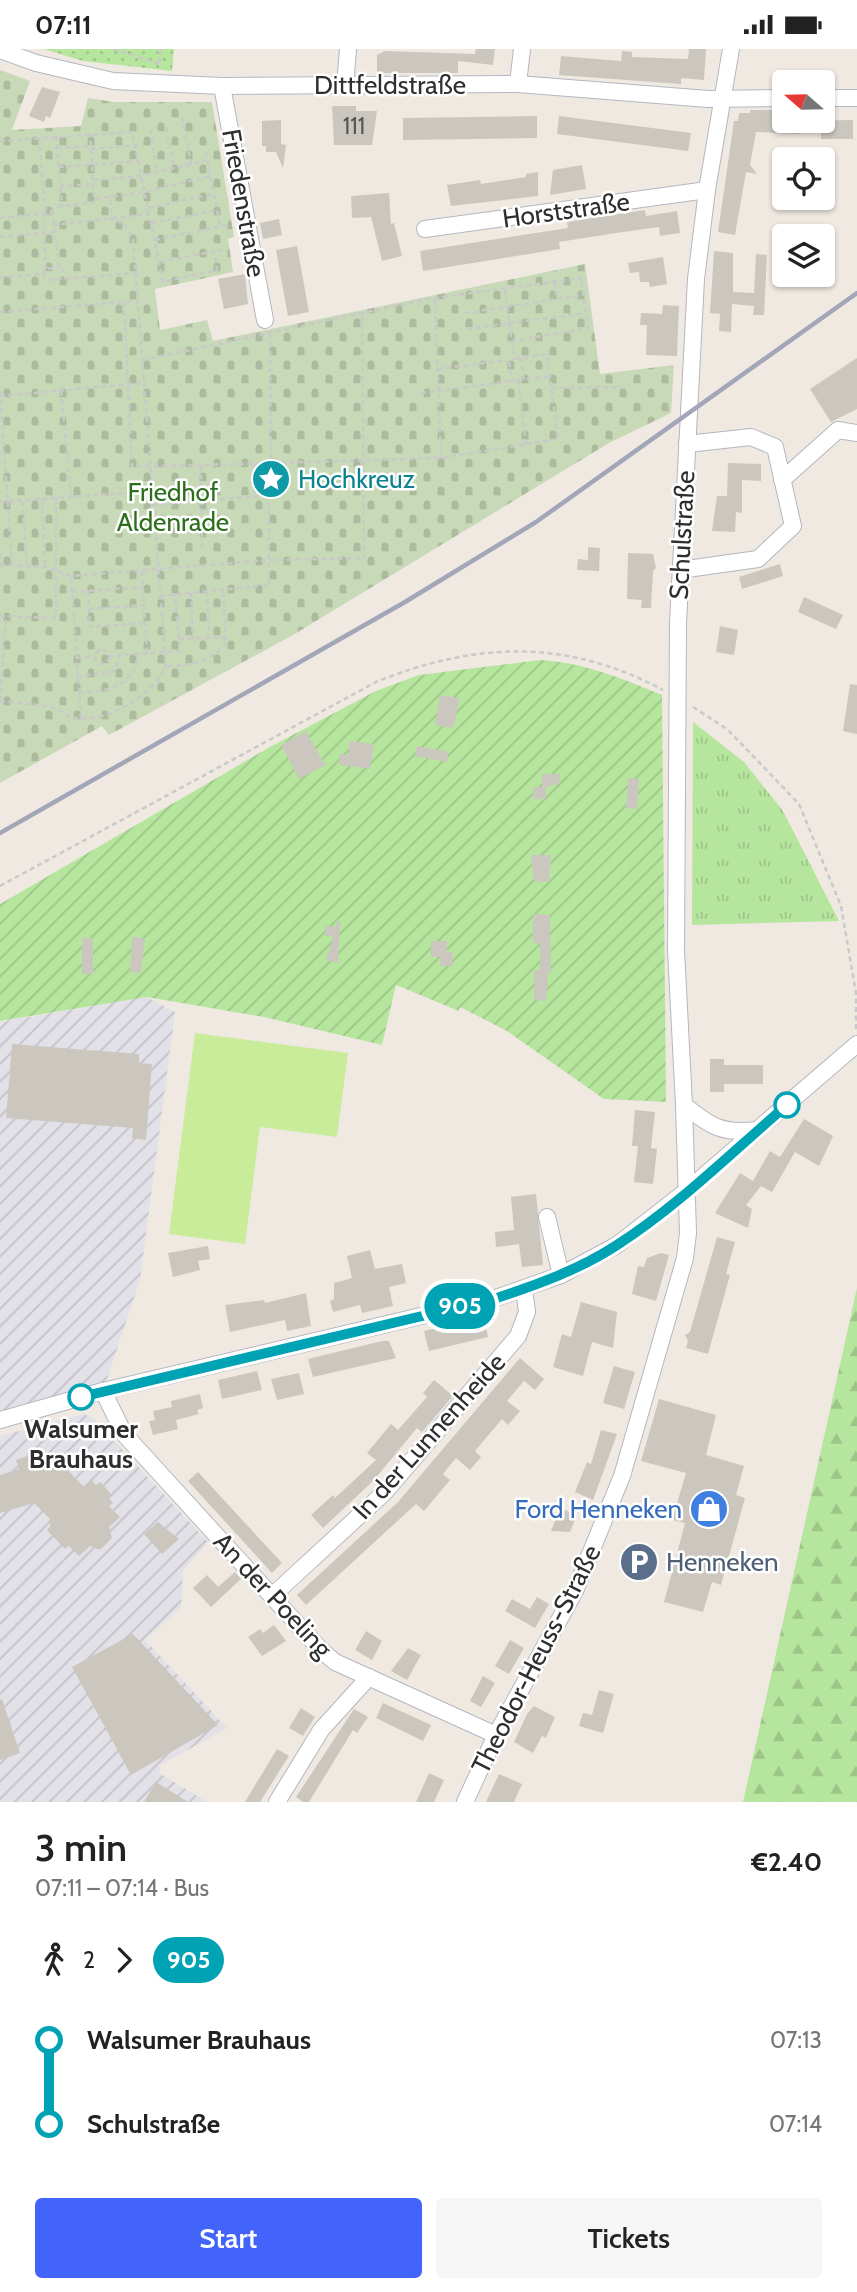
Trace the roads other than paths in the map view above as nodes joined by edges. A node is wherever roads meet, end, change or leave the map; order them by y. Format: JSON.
{"nodes":[{"id":1,"x":348,"y":49,"type":"edge"},
{"id":2,"x":522,"y":49,"type":"edge"},
{"id":3,"x":731,"y":49,"type":"edge"},
{"id":4,"x":0,"y":50,"type":"edge"},
{"id":5,"x":39,"y":56,"type":"edge"},
{"id":6,"x":518,"y":84,"type":"junction"},
{"id":7,"x":222,"y":86,"type":"junction"},
{"id":8,"x":345,"y":86,"type":"junction"},
{"id":9,"x":772,"y":98,"type":"edge"},
{"id":10,"x":835,"y":98,"type":"edge"},
{"id":11,"x":857,"y":98,"type":"edge"},
{"id":12,"x":722,"y":99,"type":"junction"},
{"id":13,"x":707,"y":190,"type":"junction"},
{"id":14,"x":425,"y":229,"type":"dead end"},
{"id":15,"x":267,"y":327,"type":"road end"},
{"id":16,"x":857,"y":433,"type":"edge"},
{"id":17,"x":687,"y":444,"type":"junction"},
{"id":18,"x":782,"y":480,"type":"junction"},
{"id":19,"x":680,"y":570,"type":"junction"},
{"id":20,"x":857,"y":1045,"type":"edge"},
{"id":21,"x":684,"y":1105,"type":"junction"},
{"id":22,"x":758,"y":1130,"type":"junction"},
{"id":23,"x":685,"y":1192,"type":"junction"},
{"id":24,"x":547,"y":1217,"type":"dead end"},
{"id":25,"x":561,"y":1275,"type":"junction"},
{"id":26,"x":524,"y":1289,"type":"junction"},
{"id":27,"x":103,"y":1391,"type":"junction"},
{"id":28,"x":0,"y":1420,"type":"edge"},
{"id":29,"x":272,"y":1596,"type":"junction"},
{"id":30,"x":369,"y":1677,"type":"junction"},
{"id":31,"x":496,"y":1735,"type":"junction"},
{"id":32,"x":277,"y":1802,"type":"edge"},
{"id":33,"x":465,"y":1802,"type":"edge"}],
"edges":[{"from":1,"to":8,"type":"street"},
{"from":2,"to":6,"type":"street"},
{"from":3,"to":12,"type":"street","name":"Schulstraße"},
{"from":4,"to":5,"type":"street","name":"Dittfeldstraße"},
{"from":5,"to":7,"type":"street","name":"Dittfeldstraße"},
{"from":6,"to":8,"type":"street","name":"Dittfeldstraße"},
{"from":6,"to":12,"type":"street","name":"Dittfeldstraße"},
{"from":7,"to":8,"type":"street","name":"Dittfeldstraße"},
{"from":7,"to":15,"type":"street","name":"Friedenstraße"},
{"from":9,"to":12,"type":"street","name":"Dittfeldstraße"},
{"from":10,"to":11,"type":"street"},
{"from":12,"to":13,"type":"street","name":"Schulstraße"},
{"from":13,"to":14,"type":"street","name":"Horststraße"},
{"from":13,"to":17,"type":"street","name":"Schulstraße"},
{"from":16,"to":18,"type":"street"},
{"from":17,"to":18,"type":"street"},
{"from":17,"to":19,"type":"street","name":"Schulstraße"},
{"from":18,"to":19,"type":"street"},
{"from":19,"to":21,"type":"street","name":"Schulstraße"},
{"from":20,"to":22,"type":"street"},
{"from":21,"to":22,"type":"street"},
{"from":21,"to":23,"type":"street","name":"Schulstraße"},
{"from":22,"to":23,"type":"street"},
{"from":23,"to":25,"type":"street"},
{"from":23,"to":31,"type":"street","name":"Theodor-Heuss-Straße"},
{"from":24,"to":25,"type":"street"},
{"from":25,"to":26,"type":"street"},
{"from":26,"to":27,"type":"street"},
{"from":26,"to":29,"type":"street","name":"In der Lunnenheide"},
{"from":27,"to":28,"type":"street"},
{"from":27,"to":29,"type":"street","name":"An der Poeling"},
{"from":29,"to":30,"type":"street","name":"An der Poeling"},
{"from":30,"to":31,"type":"street","name":"An der Poeling"},
{"from":30,"to":32,"type":"street"},
{"from":31,"to":33,"type":"street","name":"Theodor-Heuss-Straße"}]}
